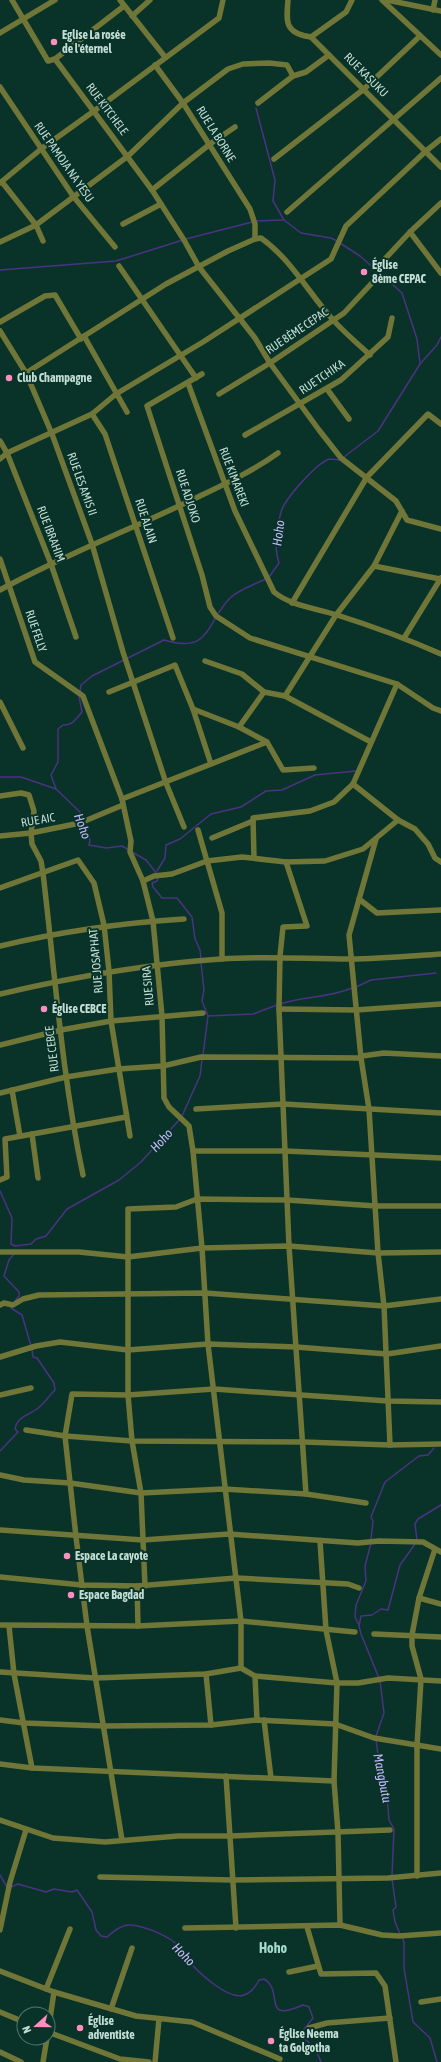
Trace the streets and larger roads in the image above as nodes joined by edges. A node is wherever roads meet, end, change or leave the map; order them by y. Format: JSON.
{"nodes":[{"id":1,"x":12,"y":0,"type":"edge"},
{"id":2,"x":55,"y":0,"type":"edge"},
{"id":3,"x":120,"y":0,"type":"edge"},
{"id":4,"x":150,"y":0,"type":"edge"},
{"id":5,"x":223,"y":0,"type":"edge"},
{"id":6,"x":288,"y":0,"type":"edge"},
{"id":7,"x":352,"y":0,"type":"edge"},
{"id":8,"x":382,"y":0,"type":"edge"},
{"id":9,"x":387,"y":0,"type":"edge"},
{"id":10,"x":435,"y":0,"type":"edge"},
{"id":11,"x":124,"y":6,"type":"junction"},
{"id":12,"x":433,"y":10,"type":"junction"},
{"id":13,"x":441,"y":11,"type":"edge"},
{"id":14,"x":132,"y":16,"type":"junction"},
{"id":15,"x":23,"y":20,"type":"junction"},
{"id":16,"x":0,"y":33,"type":"edge"},
{"id":17,"x":420,"y":36,"type":"junction"},
{"id":18,"x":311,"y":37,"type":"junction"},
{"id":19,"x":329,"y":55,"type":"junction"},
{"id":20,"x":441,"y":55,"type":"edge"},
{"id":21,"x":164,"y":57,"type":"junction"},
{"id":22,"x":55,"y":59,"type":"junction"},
{"id":23,"x":155,"y":64,"type":"junction"},
{"id":24,"x":293,"y":76,"type":"junction"},
{"id":25,"x":441,"y":78,"type":"edge"},
{"id":26,"x":0,"y":89,"type":"edge"},
{"id":27,"x":364,"y":89,"type":"junction"},
{"id":28,"x":183,"y":103,"type":"junction"},
{"id":29,"x":258,"y":103,"type":"dead end"},
{"id":30,"x":94,"y":111,"type":"junction"},
{"id":31,"x":394,"y":120,"type":"junction"},
{"id":32,"x":235,"y":127,"type":"dead end"},
{"id":33,"x":441,"y":139,"type":"edge"},
{"id":34,"x":210,"y":144,"type":"junction"},
{"id":35,"x":41,"y":149,"type":"junction"},
{"id":36,"x":426,"y":151,"type":"junction"},
{"id":37,"x":128,"y":156,"type":"junction"},
{"id":38,"x":274,"y":159,"type":"dead end"},
{"id":39,"x":441,"y":167,"type":"edge"},
{"id":40,"x":1,"y":183,"type":"edge"},
{"id":41,"x":152,"y":190,"type":"junction"},
{"id":42,"x":73,"y":196,"type":"junction"},
{"id":43,"x":161,"y":204,"type":"junction"},
{"id":44,"x":441,"y":204,"type":"edge"},
{"id":45,"x":287,"y":212,"type":"dead end"},
{"id":46,"x":123,"y":224,"type":"dead end"},
{"id":47,"x":36,"y":225,"type":"junction"},
{"id":48,"x":410,"y":232,"type":"junction"},
{"id":49,"x":255,"y":239,"type":"junction"},
{"id":50,"x":43,"y":241,"type":"dead end"},
{"id":51,"x":0,"y":242,"type":"edge"},
{"id":52,"x":115,"y":247,"type":"dead end"},
{"id":53,"x":118,"y":266,"type":"dead end"},
{"id":54,"x":199,"y":267,"type":"junction"},
{"id":55,"x":441,"y":273,"type":"edge"},
{"id":56,"x":302,"y":279,"type":"junction"},
{"id":57,"x":141,"y":299,"type":"junction"},
{"id":58,"x":392,"y":318,"type":"dead end"},
{"id":59,"x":240,"y":319,"type":"junction"},
{"id":60,"x":334,"y":321,"type":"junction"},
{"id":61,"x":0,"y":322,"type":"edge"},
{"id":62,"x":0,"y":331,"type":"edge"},
{"id":63,"x":82,"y":337,"type":"junction"},
{"id":64,"x":180,"y":355,"type":"junction"},
{"id":65,"x":370,"y":355,"type":"junction"},
{"id":66,"x":270,"y":363,"type":"junction"},
{"id":67,"x":26,"y":373,"type":"junction"},
{"id":68,"x":202,"y":374,"type":"dead end"},
{"id":69,"x":196,"y":378,"type":"junction"},
{"id":70,"x":188,"y":383,"type":"junction"},
{"id":71,"x":328,"y":389,"type":"junction"},
{"id":72,"x":116,"y":394,"type":"junction"},
{"id":73,"x":218,"y":394,"type":"dead end"},
{"id":74,"x":301,"y":405,"type":"junction"},
{"id":75,"x":127,"y":412,"type":"dead end"},
{"id":76,"x":92,"y":414,"type":"junction"},
{"id":77,"x":349,"y":419,"type":"dead end"},
{"id":78,"x":441,"y":424,"type":"edge"},
{"id":79,"x":52,"y":434,"type":"junction"},
{"id":80,"x":245,"y":435,"type":"dead end"},
{"id":81,"x":0,"y":441,"type":"edge"},
{"id":82,"x":7,"y":453,"type":"junction"},
{"id":83,"x":278,"y":453,"type":"dead end"},
{"id":84,"x":0,"y":459,"type":"edge"},
{"id":85,"x":367,"y":477,"type":"junction"},
{"id":86,"x":224,"y":484,"type":"junction"},
{"id":87,"x":180,"y":506,"type":"junction"},
{"id":88,"x":402,"y":511,"type":"junction"},
{"id":89,"x":136,"y":526,"type":"junction"},
{"id":90,"x":441,"y":529,"type":"edge"},
{"id":91,"x":92,"y":544,"type":"junction"},
{"id":92,"x":0,"y":559,"type":"edge"},
{"id":93,"x":51,"y":564,"type":"junction"},
{"id":94,"x":374,"y":566,"type":"junction"},
{"id":95,"x":441,"y":578,"type":"edge"},
{"id":96,"x":10,"y":585,"type":"junction"},
{"id":97,"x":0,"y":590,"type":"edge"},
{"id":98,"x":292,"y":603,"type":"junction"},
{"id":99,"x":336,"y":615,"type":"junction"},
{"id":100,"x":76,"y":637,"type":"dead end"},
{"id":101,"x":173,"y":638,"type":"dead end"},
{"id":102,"x":404,"y":638,"type":"junction"},
{"id":103,"x":441,"y":654,"type":"edge"},
{"id":104,"x":311,"y":656,"type":"junction"},
{"id":105,"x":205,"y":661,"type":"dead end"},
{"id":106,"x":133,"y":681,"type":"junction"},
{"id":107,"x":397,"y":684,"type":"junction"},
{"id":108,"x":109,"y":692,"type":"dead end"},
{"id":109,"x":264,"y":692,"type":"junction"},
{"id":110,"x":83,"y":696,"type":"joint"},
{"id":111,"x":285,"y":696,"type":"junction"},
{"id":112,"x":0,"y":702,"type":"edge"},
{"id":113,"x":193,"y":709,"type":"junction"},
{"id":114,"x":441,"y":711,"type":"edge"},
{"id":115,"x":238,"y":726,"type":"junction"},
{"id":116,"x":267,"y":742,"type":"junction"},
{"id":117,"x":371,"y":742,"type":"junction"},
{"id":118,"x":23,"y":748,"type":"dead end"},
{"id":119,"x":211,"y":764,"type":"junction"},
{"id":120,"x":314,"y":768,"type":"dead end"},
{"id":121,"x":166,"y":782,"type":"junction"},
{"id":122,"x":353,"y":784,"type":"junction"},
{"id":123,"x":0,"y":796,"type":"edge"},
{"id":124,"x":122,"y":799,"type":"junction"},
{"id":125,"x":123,"y":805,"type":"junction"},
{"id":126,"x":398,"y":820,"type":"junction"},
{"id":127,"x":253,"y":821,"type":"junction"},
{"id":128,"x":184,"y":826,"type":"dead end"},
{"id":129,"x":198,"y":830,"type":"dead end"},
{"id":130,"x":31,"y":833,"type":"junction"},
{"id":131,"x":0,"y":836,"type":"edge"},
{"id":132,"x":212,"y":838,"type":"dead end"},
{"id":133,"x":376,"y":839,"type":"junction"},
{"id":134,"x":254,"y":858,"type":"junction"},
{"id":135,"x":207,"y":861,"type":"junction"},
{"id":136,"x":286,"y":862,"type":"junction"},
{"id":137,"x":441,"y":862,"type":"edge"},
{"id":138,"x":43,"y":873,"type":"junction"},
{"id":139,"x":143,"y":881,"type":"junction"},
{"id":140,"x":0,"y":888,"type":"edge"},
{"id":141,"x":359,"y":899,"type":"junction"},
{"id":142,"x":441,"y":910,"type":"edge"},
{"id":143,"x":184,"y":919,"type":"dead end"},
{"id":144,"x":153,"y":921,"type":"junction"},
{"id":145,"x":104,"y":925,"type":"junction"},
{"id":146,"x":50,"y":934,"type":"junction"},
{"id":147,"x":0,"y":946,"type":"edge"},
{"id":148,"x":441,"y":954,"type":"edge"},
{"id":149,"x":280,"y":956,"type":"junction"},
{"id":150,"x":222,"y":959,"type":"junction"},
{"id":151,"x":351,"y":959,"type":"junction"},
{"id":152,"x":158,"y":964,"type":"junction"},
{"id":153,"x":109,"y":971,"type":"junction"},
{"id":154,"x":55,"y":981,"type":"junction"},
{"id":155,"x":0,"y":994,"type":"edge"},
{"id":156,"x":441,"y":1004,"type":"edge"},
{"id":157,"x":279,"y":1009,"type":"junction"},
{"id":158,"x":356,"y":1010,"type":"junction"},
{"id":159,"x":203,"y":1013,"type":"dead end"},
{"id":160,"x":162,"y":1016,"type":"junction"},
{"id":161,"x":111,"y":1020,"type":"junction"},
{"id":162,"x":61,"y":1030,"type":"junction"},
{"id":163,"x":0,"y":1045,"type":"edge"},
{"id":164,"x":441,"y":1056,"type":"edge"},
{"id":165,"x":282,"y":1057,"type":"junction"},
{"id":166,"x":361,"y":1057,"type":"junction"},
{"id":167,"x":163,"y":1066,"type":"junction"},
{"id":168,"x":118,"y":1069,"type":"junction"},
{"id":169,"x":66,"y":1077,"type":"junction"},
{"id":170,"x":12,"y":1090,"type":"junction"},
{"id":171,"x":0,"y":1093,"type":"edge"},
{"id":172,"x":283,"y":1104,"type":"junction"},
{"id":173,"x":196,"y":1109,"type":"dead end"},
{"id":174,"x":369,"y":1109,"type":"junction"},
{"id":175,"x":441,"y":1113,"type":"edge"},
{"id":176,"x":126,"y":1117,"type":"junction"},
{"id":177,"x":73,"y":1127,"type":"junction"},
{"id":178,"x":32,"y":1134,"type":"junction"},
{"id":179,"x":20,"y":1136,"type":"junction"},
{"id":180,"x":130,"y":1136,"type":"dead end"},
{"id":181,"x":193,"y":1151,"type":"junction"},
{"id":182,"x":285,"y":1151,"type":"junction"},
{"id":183,"x":371,"y":1155,"type":"junction"},
{"id":184,"x":441,"y":1158,"type":"edge"},
{"id":185,"x":83,"y":1175,"type":"dead end"},
{"id":186,"x":38,"y":1178,"type":"dead end"},
{"id":187,"x":0,"y":1180,"type":"edge"},
{"id":188,"x":197,"y":1199,"type":"junction"},
{"id":189,"x":287,"y":1200,"type":"junction"},
{"id":190,"x":376,"y":1206,"type":"junction"},
{"id":191,"x":441,"y":1206,"type":"edge"},
{"id":192,"x":289,"y":1246,"type":"junction"},
{"id":193,"x":202,"y":1248,"type":"junction"},
{"id":194,"x":0,"y":1252,"type":"edge"},
{"id":195,"x":441,"y":1252,"type":"edge"},
{"id":196,"x":378,"y":1253,"type":"junction"},
{"id":197,"x":128,"y":1257,"type":"junction"},
{"id":198,"x":205,"y":1293,"type":"junction"},
{"id":199,"x":127,"y":1296,"type":"junction"},
{"id":200,"x":294,"y":1299,"type":"junction"},
{"id":201,"x":441,"y":1300,"type":"edge"},
{"id":202,"x":2,"y":1304,"type":"edge"},
{"id":203,"x":384,"y":1306,"type":"junction"},
{"id":204,"x":208,"y":1344,"type":"junction"},
{"id":205,"x":441,"y":1346,"type":"edge"},
{"id":206,"x":296,"y":1347,"type":"junction"},
{"id":207,"x":128,"y":1350,"type":"junction"},
{"id":208,"x":387,"y":1354,"type":"junction"},
{"id":209,"x":0,"y":1356,"type":"edge"},
{"id":210,"x":31,"y":1388,"type":"dead end"},
{"id":211,"x":214,"y":1389,"type":"junction"},
{"id":212,"x":300,"y":1394,"type":"junction"},
{"id":213,"x":0,"y":1395,"type":"edge"},
{"id":214,"x":128,"y":1395,"type":"junction"},
{"id":215,"x":388,"y":1401,"type":"junction"},
{"id":216,"x":441,"y":1402,"type":"edge"},
{"id":217,"x":26,"y":1430,"type":"dead end"},
{"id":218,"x":65,"y":1436,"type":"junction"},
{"id":219,"x":132,"y":1441,"type":"junction"},
{"id":220,"x":218,"y":1442,"type":"junction"},
{"id":221,"x":304,"y":1442,"type":"junction"},
{"id":222,"x":441,"y":1444,"type":"edge"},
{"id":223,"x":390,"y":1445,"type":"junction"},
{"id":224,"x":0,"y":1475,"type":"edge"},
{"id":225,"x":70,"y":1483,"type":"junction"},
{"id":226,"x":224,"y":1490,"type":"junction"},
{"id":227,"x":141,"y":1493,"type":"junction"},
{"id":228,"x":306,"y":1494,"type":"junction"},
{"id":229,"x":366,"y":1503,"type":"dead end"},
{"id":230,"x":0,"y":1530,"type":"edge"},
{"id":231,"x":230,"y":1534,"type":"junction"},
{"id":232,"x":76,"y":1536,"type":"junction"},
{"id":233,"x":143,"y":1540,"type":"junction"},
{"id":234,"x":320,"y":1541,"type":"junction"},
{"id":235,"x":435,"y":1548,"type":"junction"},
{"id":236,"x":441,"y":1552,"type":"edge"},
{"id":237,"x":0,"y":1577,"type":"edge"},
{"id":238,"x":236,"y":1578,"type":"junction"},
{"id":239,"x":323,"y":1584,"type":"junction"},
{"id":240,"x":82,"y":1585,"type":"junction"},
{"id":241,"x":137,"y":1586,"type":"junction"},
{"id":242,"x":145,"y":1586,"type":"junction"},
{"id":243,"x":360,"y":1588,"type":"dead end"},
{"id":244,"x":419,"y":1598,"type":"junction"},
{"id":245,"x":441,"y":1604,"type":"edge"},
{"id":246,"x":241,"y":1621,"type":"junction"},
{"id":247,"x":0,"y":1625,"type":"edge"},
{"id":248,"x":9,"y":1626,"type":"junction"},
{"id":249,"x":87,"y":1626,"type":"junction"},
{"id":250,"x":138,"y":1626,"type":"junction"},
{"id":251,"x":326,"y":1630,"type":"junction"},
{"id":252,"x":355,"y":1632,"type":"dead end"},
{"id":253,"x":374,"y":1634,"type":"dead end"},
{"id":254,"x":412,"y":1635,"type":"junction"},
{"id":255,"x":441,"y":1637,"type":"edge"},
{"id":256,"x":241,"y":1668,"type":"junction"},
{"id":257,"x":0,"y":1672,"type":"edge"},
{"id":258,"x":14,"y":1674,"type":"junction"},
{"id":259,"x":206,"y":1674,"type":"junction"},
{"id":260,"x":256,"y":1676,"type":"junction"},
{"id":261,"x":95,"y":1678,"type":"junction"},
{"id":262,"x":421,"y":1679,"type":"junction"},
{"id":263,"x":441,"y":1681,"type":"edge"},
{"id":264,"x":337,"y":1683,"type":"junction"},
{"id":265,"x":0,"y":1720,"type":"edge"},
{"id":266,"x":258,"y":1720,"type":"junction"},
{"id":267,"x":264,"y":1720,"type":"junction"},
{"id":268,"x":24,"y":1723,"type":"junction"},
{"id":269,"x":335,"y":1724,"type":"junction"},
{"id":270,"x":211,"y":1725,"type":"junction"},
{"id":271,"x":104,"y":1726,"type":"junction"},
{"id":272,"x":417,"y":1746,"type":"junction"},
{"id":273,"x":441,"y":1749,"type":"edge"},
{"id":274,"x":0,"y":1764,"type":"edge"},
{"id":275,"x":32,"y":1768,"type":"junction"},
{"id":276,"x":111,"y":1771,"type":"junction"},
{"id":277,"x":226,"y":1776,"type":"junction"},
{"id":278,"x":271,"y":1778,"type":"junction"},
{"id":279,"x":334,"y":1781,"type":"junction"},
{"id":280,"x":0,"y":1820,"type":"edge"},
{"id":281,"x":26,"y":1830,"type":"junction"},
{"id":282,"x":390,"y":1830,"type":"dead end"},
{"id":283,"x":338,"y":1832,"type":"junction"},
{"id":284,"x":230,"y":1836,"type":"junction"},
{"id":285,"x":122,"y":1840,"type":"junction"},
{"id":286,"x":441,"y":1873,"type":"edge"},
{"id":287,"x":417,"y":1876,"type":"junction"},
{"id":288,"x":100,"y":1877,"type":"dead end"},
{"id":289,"x":339,"y":1878,"type":"junction"},
{"id":290,"x":232,"y":1880,"type":"junction"},
{"id":291,"x":340,"y":1926,"type":"junction"},
{"id":292,"x":307,"y":1927,"type":"junction"},
{"id":293,"x":70,"y":1928,"type":"dead end"},
{"id":294,"x":185,"y":1928,"type":"dead end"},
{"id":295,"x":236,"y":1928,"type":"junction"},
{"id":296,"x":0,"y":1930,"type":"edge"},
{"id":297,"x":441,"y":1933,"type":"edge"},
{"id":298,"x":132,"y":1948,"type":"dead end"},
{"id":299,"x":318,"y":1966,"type":"junction"},
{"id":300,"x":0,"y":1971,"type":"edge"},
{"id":301,"x":289,"y":1972,"type":"dead end"},
{"id":302,"x":46,"y":1989,"type":"junction"},
{"id":303,"x":54,"y":1992,"type":"junction"},
{"id":304,"x":441,"y":1998,"type":"edge"},
{"id":305,"x":421,"y":2002,"type":"dead end"},
{"id":306,"x":52,"y":2006,"type":"edge"},
{"id":307,"x":111,"y":2009,"type":"junction"},
{"id":308,"x":0,"y":2012,"type":"edge"},
{"id":309,"x":390,"y":2018,"type":"junction"},
{"id":310,"x":16,"y":2019,"type":"edge"},
{"id":311,"x":159,"y":2019,"type":"junction"},
{"id":312,"x":309,"y":2028,"type":"dead end"},
{"id":313,"x":56,"y":2035,"type":"edge"},
{"id":314,"x":46,"y":2046,"type":"edge"},
{"id":315,"x":0,"y":2052,"type":"edge"},
{"id":316,"x":280,"y":2059,"type":"dead end"},
{"id":317,"x":21,"y":2062,"type":"edge"},
{"id":318,"x":43,"y":2062,"type":"edge"},
{"id":319,"x":149,"y":2062,"type":"edge"},
{"id":320,"x":155,"y":2062,"type":"edge"},
{"id":321,"x":396,"y":2062,"type":"edge"}],
"edges":[{"from":1,"to":15,"type":"street","name":"RUE KITCHELE"},
{"from":2,"to":15,"type":"street"},
{"from":3,"to":11,"type":"street"},
{"from":4,"to":14,"type":"street"},
{"from":5,"to":21,"type":"street"},
{"from":6,"to":18,"type":"street","name":"RUE KASUKU"},
{"from":7,"to":18,"type":"street"},
{"from":8,"to":17,"type":"street"},
{"from":9,"to":12,"type":"street"},
{"from":10,"to":12,"type":"street"},
{"from":11,"to":14,"type":"street"},
{"from":11,"to":22,"type":"street"},
{"from":12,"to":13,"type":"street"},
{"from":14,"to":21,"type":"street"},
{"from":15,"to":16,"type":"street"},
{"from":15,"to":22,"type":"street","name":"RUE KITCHELE"},
{"from":17,"to":20,"type":"street"},
{"from":17,"to":27,"type":"street"},
{"from":18,"to":19,"type":"street","name":"RUE KASUKU"},
{"from":19,"to":24,"type":"street"},
{"from":19,"to":27,"type":"street","name":"RUE KASUKU"},
{"from":21,"to":23,"type":"street"},
{"from":22,"to":30,"type":"street","name":"RUE KITCHELE"},
{"from":23,"to":28,"type":"street","name":"RUE LA BORNE"},
{"from":23,"to":30,"type":"street"},
{"from":24,"to":28,"type":"street"},
{"from":24,"to":29,"type":"street"},
{"from":25,"to":31,"type":"street"},
{"from":26,"to":35,"type":"street","name":"RUE PAMOJA NA YESU"},
{"from":27,"to":31,"type":"street","name":"RUE KASUKU"},
{"from":27,"to":38,"type":"street"},
{"from":28,"to":34,"type":"street","name":"RUE LA BORNE"},
{"from":28,"to":37,"type":"street"},
{"from":30,"to":35,"type":"street"},
{"from":30,"to":37,"type":"street","name":"RUE KITCHELE"},
{"from":31,"to":36,"type":"street","name":"RUE KASUKU"},
{"from":31,"to":45,"type":"street"},
{"from":32,"to":34,"type":"street"},
{"from":33,"to":36,"type":"street"},
{"from":34,"to":41,"type":"street"},
{"from":34,"to":49,"type":"street","name":"RUE LA BORNE"},
{"from":35,"to":40,"type":"street"},
{"from":35,"to":42,"type":"street","name":"RUE PAMOJA NA YESU"},
{"from":36,"to":39,"type":"street","name":"RUE KASUKU"},
{"from":36,"to":56,"type":"street"},
{"from":37,"to":41,"type":"street","name":"RUE KITCHELE"},
{"from":37,"to":42,"type":"street"},
{"from":40,"to":47,"type":"street"},
{"from":41,"to":43,"type":"street","name":"RUE KITCHELE"},
{"from":42,"to":47,"type":"street"},
{"from":42,"to":52,"type":"street","name":"RUE PAMOJA NA YESU"},
{"from":43,"to":46,"type":"street"},
{"from":43,"to":54,"type":"street","name":"RUE KITCHELE"},
{"from":44,"to":48,"type":"street"},
{"from":47,"to":50,"type":"street"},
{"from":47,"to":51,"type":"street"},
{"from":48,"to":55,"type":"street"},
{"from":48,"to":60,"type":"street","name":"RUE 8ÈME CEPAC"},
{"from":49,"to":54,"type":"street"},
{"from":49,"to":56,"type":"street"},
{"from":53,"to":57,"type":"street"},
{"from":54,"to":57,"type":"street"},
{"from":54,"to":59,"type":"street","name":"RUE KITCHELE"},
{"from":56,"to":59,"type":"street"},
{"from":56,"to":60,"type":"street"},
{"from":57,"to":63,"type":"street"},
{"from":57,"to":64,"type":"street"},
{"from":58,"to":65,"type":"street","name":"RUE TCHIKA"},
{"from":59,"to":64,"type":"street"},
{"from":59,"to":66,"type":"street","name":"RUE KITCHELE"},
{"from":60,"to":65,"type":"street"},
{"from":60,"to":66,"type":"street","name":"RUE 8ÈME CEPAC"},
{"from":61,"to":63,"type":"street"},
{"from":62,"to":67,"type":"street","name":"RUE LES AMIS II"},
{"from":63,"to":67,"type":"street"},
{"from":63,"to":72,"type":"street"},
{"from":64,"to":69,"type":"street"},
{"from":64,"to":72,"type":"street"},
{"from":65,"to":71,"type":"street","name":"RUE TCHIKA"},
{"from":66,"to":73,"type":"street","name":"RUE 8ÈME CEPAC"},
{"from":66,"to":74,"type":"street","name":"RUE KITCHELE"},
{"from":67,"to":79,"type":"street","name":"RUE LES AMIS II"},
{"from":68,"to":69,"type":"street"},
{"from":69,"to":70,"type":"street"},
{"from":70,"to":86,"type":"street","name":"RUE KIMAREKI"},
{"from":70,"to":87,"type":"street","name":"RUE ADJOKO"},
{"from":71,"to":74,"type":"street","name":"RUE TCHIKA"},
{"from":71,"to":77,"type":"street"},
{"from":72,"to":75,"type":"street"},
{"from":72,"to":76,"type":"street"},
{"from":74,"to":80,"type":"street","name":"RUE TCHIKA"},
{"from":74,"to":85,"type":"street","name":"RUE KITCHELE"},
{"from":76,"to":79,"type":"street"},
{"from":76,"to":89,"type":"street","name":"RUE ALAIN"},
{"from":78,"to":85,"type":"street"},
{"from":79,"to":82,"type":"street"},
{"from":79,"to":91,"type":"street","name":"RUE LES AMIS II"},
{"from":81,"to":82,"type":"street","name":"RUE IBRAHIM"},
{"from":82,"to":84,"type":"street"},
{"from":82,"to":93,"type":"street","name":"RUE IBRAHIM"},
{"from":83,"to":86,"type":"street"},
{"from":85,"to":88,"type":"street","name":"RUE KITCHELE"},
{"from":85,"to":98,"type":"street"},
{"from":86,"to":87,"type":"street"},
{"from":86,"to":98,"type":"street","name":"RUE KIMAREKI"},
{"from":87,"to":89,"type":"street"},
{"from":87,"to":104,"type":"street","name":"RUE ADJOKO"},
{"from":88,"to":90,"type":"street","name":"RUE KITCHELE"},
{"from":88,"to":94,"type":"street"},
{"from":89,"to":91,"type":"street"},
{"from":89,"to":101,"type":"street","name":"RUE ALAIN"},
{"from":91,"to":93,"type":"street"},
{"from":91,"to":106,"type":"street","name":"RUE LES AMIS II"},
{"from":92,"to":96,"type":"street","name":"RUE FELLY"},
{"from":93,"to":96,"type":"street"},
{"from":93,"to":100,"type":"street","name":"RUE IBRAHIM"},
{"from":94,"to":95,"type":"street"},
{"from":94,"to":99,"type":"street"},
{"from":95,"to":102,"type":"street"},
{"from":96,"to":97,"type":"street"},
{"from":96,"to":110,"type":"street","name":"RUE FELLY"},
{"from":98,"to":99,"type":"street","name":"RUE KIMAREKI"},
{"from":99,"to":102,"type":"street","name":"RUE KIMAREKI"},
{"from":99,"to":104,"type":"street"},
{"from":102,"to":103,"type":"street","name":"RUE KIMAREKI"},
{"from":104,"to":107,"type":"street"},
{"from":104,"to":111,"type":"street"},
{"from":105,"to":109,"type":"street"},
{"from":106,"to":108,"type":"street"},
{"from":106,"to":113,"type":"street"},
{"from":106,"to":121,"type":"street","name":"RUE LES AMIS II"},
{"from":107,"to":114,"type":"street"},
{"from":107,"to":117,"type":"street"},
{"from":109,"to":111,"type":"street"},
{"from":109,"to":115,"type":"street"},
{"from":110,"to":124,"type":"street","name":"RUE SIRA"},
{"from":111,"to":117,"type":"street"},
{"from":112,"to":118,"type":"street"},
{"from":113,"to":115,"type":"street"},
{"from":113,"to":119,"type":"street"},
{"from":115,"to":116,"type":"street"},
{"from":116,"to":119,"type":"street"},
{"from":116,"to":120,"type":"street"},
{"from":117,"to":122,"type":"street"},
{"from":119,"to":121,"type":"street"},
{"from":121,"to":124,"type":"street"},
{"from":121,"to":128,"type":"street","name":"RUE LES AMIS II"},
{"from":122,"to":126,"type":"street"},
{"from":122,"to":127,"type":"street"},
{"from":123,"to":130,"type":"street"},
{"from":124,"to":125,"type":"street","name":"RUE SIRA"},
{"from":125,"to":130,"type":"street","name":"RUE AIC"},
{"from":125,"to":139,"type":"street","name":"RUE SIRA"},
{"from":126,"to":133,"type":"street"},
{"from":126,"to":137,"type":"street"},
{"from":127,"to":132,"type":"street"},
{"from":127,"to":134,"type":"street"},
{"from":129,"to":135,"type":"street"},
{"from":130,"to":131,"type":"street","name":"RUE AIC"},
{"from":130,"to":138,"type":"street","name":"RUE CEBCE"},
{"from":133,"to":136,"type":"street"},
{"from":133,"to":141,"type":"street"},
{"from":134,"to":135,"type":"street"},
{"from":134,"to":136,"type":"street"},
{"from":135,"to":139,"type":"street"},
{"from":135,"to":150,"type":"street"},
{"from":136,"to":149,"type":"street"},
{"from":138,"to":140,"type":"street"},
{"from":138,"to":145,"type":"street","name":"RUE JOSAPHAT"},
{"from":138,"to":146,"type":"street","name":"RUE CEBCE"},
{"from":139,"to":144,"type":"street","name":"RUE SIRA"},
{"from":141,"to":142,"type":"street"},
{"from":141,"to":151,"type":"street"},
{"from":143,"to":144,"type":"street"},
{"from":144,"to":145,"type":"street"},
{"from":144,"to":152,"type":"street","name":"RUE SIRA"},
{"from":145,"to":146,"type":"street"},
{"from":145,"to":153,"type":"street","name":"RUE JOSAPHAT"},
{"from":146,"to":147,"type":"street"},
{"from":146,"to":154,"type":"street","name":"RUE CEBCE"},
{"from":148,"to":151,"type":"street"},
{"from":149,"to":150,"type":"street"},
{"from":149,"to":151,"type":"street"},
{"from":149,"to":157,"type":"street"},
{"from":150,"to":152,"type":"street"},
{"from":151,"to":158,"type":"street"},
{"from":152,"to":153,"type":"street"},
{"from":152,"to":160,"type":"street","name":"RUE SIRA"},
{"from":153,"to":154,"type":"street"},
{"from":153,"to":161,"type":"street","name":"RUE JOSAPHAT"},
{"from":154,"to":155,"type":"street"},
{"from":154,"to":162,"type":"street","name":"RUE CEBCE"},
{"from":156,"to":158,"type":"street"},
{"from":157,"to":158,"type":"street"},
{"from":157,"to":165,"type":"street"},
{"from":158,"to":166,"type":"street"},
{"from":159,"to":160,"type":"street"},
{"from":160,"to":161,"type":"street"},
{"from":160,"to":167,"type":"street","name":"RUE SIRA"},
{"from":161,"to":162,"type":"street"},
{"from":161,"to":168,"type":"street","name":"RUE JOSAPHAT"},
{"from":162,"to":163,"type":"street"},
{"from":162,"to":169,"type":"street","name":"RUE CEBCE"},
{"from":164,"to":166,"type":"street"},
{"from":165,"to":166,"type":"street"},
{"from":165,"to":167,"type":"street"},
{"from":165,"to":172,"type":"street"},
{"from":166,"to":174,"type":"street"},
{"from":167,"to":168,"type":"street"},
{"from":167,"to":181,"type":"street","name":"RUE SIRA"},
{"from":168,"to":169,"type":"street"},
{"from":168,"to":176,"type":"street","name":"RUE JOSAPHAT"},
{"from":169,"to":170,"type":"street"},
{"from":169,"to":177,"type":"street","name":"RUE CEBCE"},
{"from":170,"to":171,"type":"street"},
{"from":170,"to":179,"type":"street"},
{"from":172,"to":173,"type":"street"},
{"from":172,"to":174,"type":"street"},
{"from":172,"to":182,"type":"street"},
{"from":174,"to":175,"type":"street"},
{"from":174,"to":183,"type":"street"},
{"from":176,"to":177,"type":"street"},
{"from":176,"to":180,"type":"street","name":"RUE JOSAPHAT"},
{"from":177,"to":178,"type":"street"},
{"from":177,"to":185,"type":"street","name":"RUE CEBCE"},
{"from":178,"to":179,"type":"street"},
{"from":178,"to":186,"type":"street"},
{"from":179,"to":187,"type":"street"},
{"from":181,"to":182,"type":"street"},
{"from":181,"to":188,"type":"street","name":"RUE SIRA"},
{"from":182,"to":183,"type":"street"},
{"from":182,"to":189,"type":"street"},
{"from":183,"to":184,"type":"street"},
{"from":183,"to":190,"type":"street"},
{"from":188,"to":189,"type":"street"},
{"from":188,"to":193,"type":"street","name":"RUE SIRA"},
{"from":188,"to":197,"type":"street"},
{"from":189,"to":190,"type":"street"},
{"from":189,"to":192,"type":"street"},
{"from":190,"to":191,"type":"street"},
{"from":190,"to":196,"type":"street"},
{"from":192,"to":193,"type":"street"},
{"from":192,"to":196,"type":"street"},
{"from":192,"to":200,"type":"street"},
{"from":193,"to":197,"type":"street"},
{"from":193,"to":198,"type":"street","name":"RUE SIRA"},
{"from":194,"to":197,"type":"street"},
{"from":195,"to":196,"type":"street"},
{"from":196,"to":203,"type":"street"},
{"from":197,"to":199,"type":"street"},
{"from":198,"to":199,"type":"street"},
{"from":198,"to":200,"type":"street"},
{"from":198,"to":204,"type":"street","name":"RUE SIRA"},
{"from":199,"to":202,"type":"street"},
{"from":199,"to":207,"type":"street"},
{"from":200,"to":203,"type":"street"},
{"from":200,"to":206,"type":"street"},
{"from":201,"to":203,"type":"street"},
{"from":203,"to":208,"type":"street"},
{"from":204,"to":206,"type":"street"},
{"from":204,"to":207,"type":"street"},
{"from":204,"to":211,"type":"street","name":"RUE SIRA"},
{"from":205,"to":208,"type":"street"},
{"from":206,"to":208,"type":"street"},
{"from":206,"to":212,"type":"street"},
{"from":207,"to":209,"type":"street"},
{"from":207,"to":214,"type":"street"},
{"from":208,"to":215,"type":"street"},
{"from":210,"to":213,"type":"street"},
{"from":211,"to":212,"type":"street"},
{"from":211,"to":214,"type":"street"},
{"from":211,"to":220,"type":"street","name":"RUE SIRA"},
{"from":212,"to":215,"type":"street"},
{"from":212,"to":221,"type":"street"},
{"from":214,"to":218,"type":"street"},
{"from":214,"to":219,"type":"street"},
{"from":215,"to":216,"type":"street"},
{"from":215,"to":223,"type":"street"},
{"from":217,"to":218,"type":"street"},
{"from":218,"to":219,"type":"street"},
{"from":218,"to":225,"type":"street"},
{"from":219,"to":220,"type":"street"},
{"from":219,"to":227,"type":"street"},
{"from":220,"to":221,"type":"street"},
{"from":220,"to":226,"type":"street","name":"RUE SIRA"},
{"from":221,"to":223,"type":"street"},
{"from":221,"to":228,"type":"street"},
{"from":222,"to":223,"type":"street"},
{"from":224,"to":225,"type":"street"},
{"from":225,"to":227,"type":"street"},
{"from":225,"to":232,"type":"street"},
{"from":226,"to":227,"type":"street"},
{"from":226,"to":228,"type":"street"},
{"from":226,"to":231,"type":"street","name":"RUE SIRA"},
{"from":227,"to":233,"type":"street"},
{"from":228,"to":229,"type":"street"},
{"from":230,"to":232,"type":"street"},
{"from":231,"to":233,"type":"street"},
{"from":231,"to":234,"type":"street"},
{"from":231,"to":238,"type":"street","name":"RUE SIRA"},
{"from":232,"to":233,"type":"street"},
{"from":232,"to":240,"type":"street"},
{"from":233,"to":242,"type":"street"},
{"from":234,"to":235,"type":"street"},
{"from":234,"to":239,"type":"street"},
{"from":235,"to":236,"type":"street"},
{"from":235,"to":244,"type":"street"},
{"from":237,"to":240,"type":"street"},
{"from":238,"to":239,"type":"street"},
{"from":238,"to":242,"type":"street"},
{"from":238,"to":246,"type":"street","name":"RUE SIRA"},
{"from":239,"to":243,"type":"street"},
{"from":239,"to":251,"type":"street"},
{"from":240,"to":241,"type":"street"},
{"from":240,"to":249,"type":"street"},
{"from":241,"to":242,"type":"street"},
{"from":241,"to":250,"type":"street"},
{"from":244,"to":245,"type":"street"},
{"from":244,"to":254,"type":"street"},
{"from":246,"to":250,"type":"street"},
{"from":246,"to":251,"type":"street"},
{"from":246,"to":256,"type":"street","name":"RUE SIRA"},
{"from":247,"to":248,"type":"street"},
{"from":248,"to":249,"type":"street"},
{"from":248,"to":258,"type":"street"},
{"from":249,"to":250,"type":"street"},
{"from":249,"to":261,"type":"street"},
{"from":251,"to":252,"type":"street"},
{"from":251,"to":264,"type":"street"},
{"from":253,"to":254,"type":"street"},
{"from":254,"to":255,"type":"street"},
{"from":254,"to":262,"type":"street"},
{"from":256,"to":259,"type":"street"},
{"from":256,"to":260,"type":"street"},
{"from":257,"to":258,"type":"street"},
{"from":258,"to":261,"type":"street"},
{"from":258,"to":268,"type":"street"},
{"from":259,"to":261,"type":"street"},
{"from":259,"to":270,"type":"street"},
{"from":260,"to":264,"type":"street"},
{"from":260,"to":266,"type":"street"},
{"from":261,"to":271,"type":"street"},
{"from":262,"to":263,"type":"street"},
{"from":262,"to":264,"type":"street"},
{"from":262,"to":272,"type":"street"},
{"from":264,"to":269,"type":"street"},
{"from":265,"to":268,"type":"street"},
{"from":266,"to":267,"type":"street"},
{"from":266,"to":270,"type":"street"},
{"from":267,"to":269,"type":"street"},
{"from":267,"to":278,"type":"street"},
{"from":268,"to":271,"type":"street"},
{"from":268,"to":275,"type":"street"},
{"from":269,"to":272,"type":"street"},
{"from":269,"to":279,"type":"street"},
{"from":270,"to":271,"type":"street"},
{"from":271,"to":276,"type":"street"},
{"from":272,"to":273,"type":"street"},
{"from":272,"to":287,"type":"street"},
{"from":274,"to":275,"type":"street"},
{"from":275,"to":276,"type":"street"},
{"from":276,"to":277,"type":"street"},
{"from":276,"to":285,"type":"street"},
{"from":277,"to":278,"type":"street"},
{"from":277,"to":284,"type":"street"},
{"from":278,"to":279,"type":"street"},
{"from":279,"to":283,"type":"street"},
{"from":280,"to":281,"type":"street"},
{"from":281,"to":285,"type":"street"},
{"from":281,"to":296,"type":"street"},
{"from":282,"to":283,"type":"street"},
{"from":283,"to":284,"type":"street"},
{"from":283,"to":289,"type":"street"},
{"from":284,"to":285,"type":"street"},
{"from":284,"to":290,"type":"street"},
{"from":286,"to":287,"type":"street"},
{"from":287,"to":289,"type":"street"},
{"from":288,"to":290,"type":"street"},
{"from":289,"to":290,"type":"street"},
{"from":289,"to":291,"type":"street"},
{"from":290,"to":295,"type":"street"},
{"from":291,"to":292,"type":"street"},
{"from":291,"to":297,"type":"street"},
{"from":292,"to":295,"type":"street"},
{"from":292,"to":299,"type":"street"},
{"from":293,"to":302,"type":"street"},
{"from":294,"to":295,"type":"street"},
{"from":298,"to":307,"type":"street"},
{"from":299,"to":301,"type":"street"},
{"from":299,"to":309,"type":"street"},
{"from":300,"to":302,"type":"street"},
{"from":302,"to":303,"type":"street"},
{"from":303,"to":306,"type":"street"},
{"from":303,"to":307,"type":"street"},
{"from":304,"to":305,"type":"street"},
{"from":307,"to":311,"type":"street"},
{"from":308,"to":310,"type":"street"},
{"from":309,"to":312,"type":"street"},
{"from":309,"to":321,"type":"street"},
{"from":311,"to":316,"type":"street"},
{"from":311,"to":320,"type":"street"},
{"from":313,"to":319,"type":"street"},
{"from":314,"to":318,"type":"street"},
{"from":315,"to":317,"type":"street"}]}
